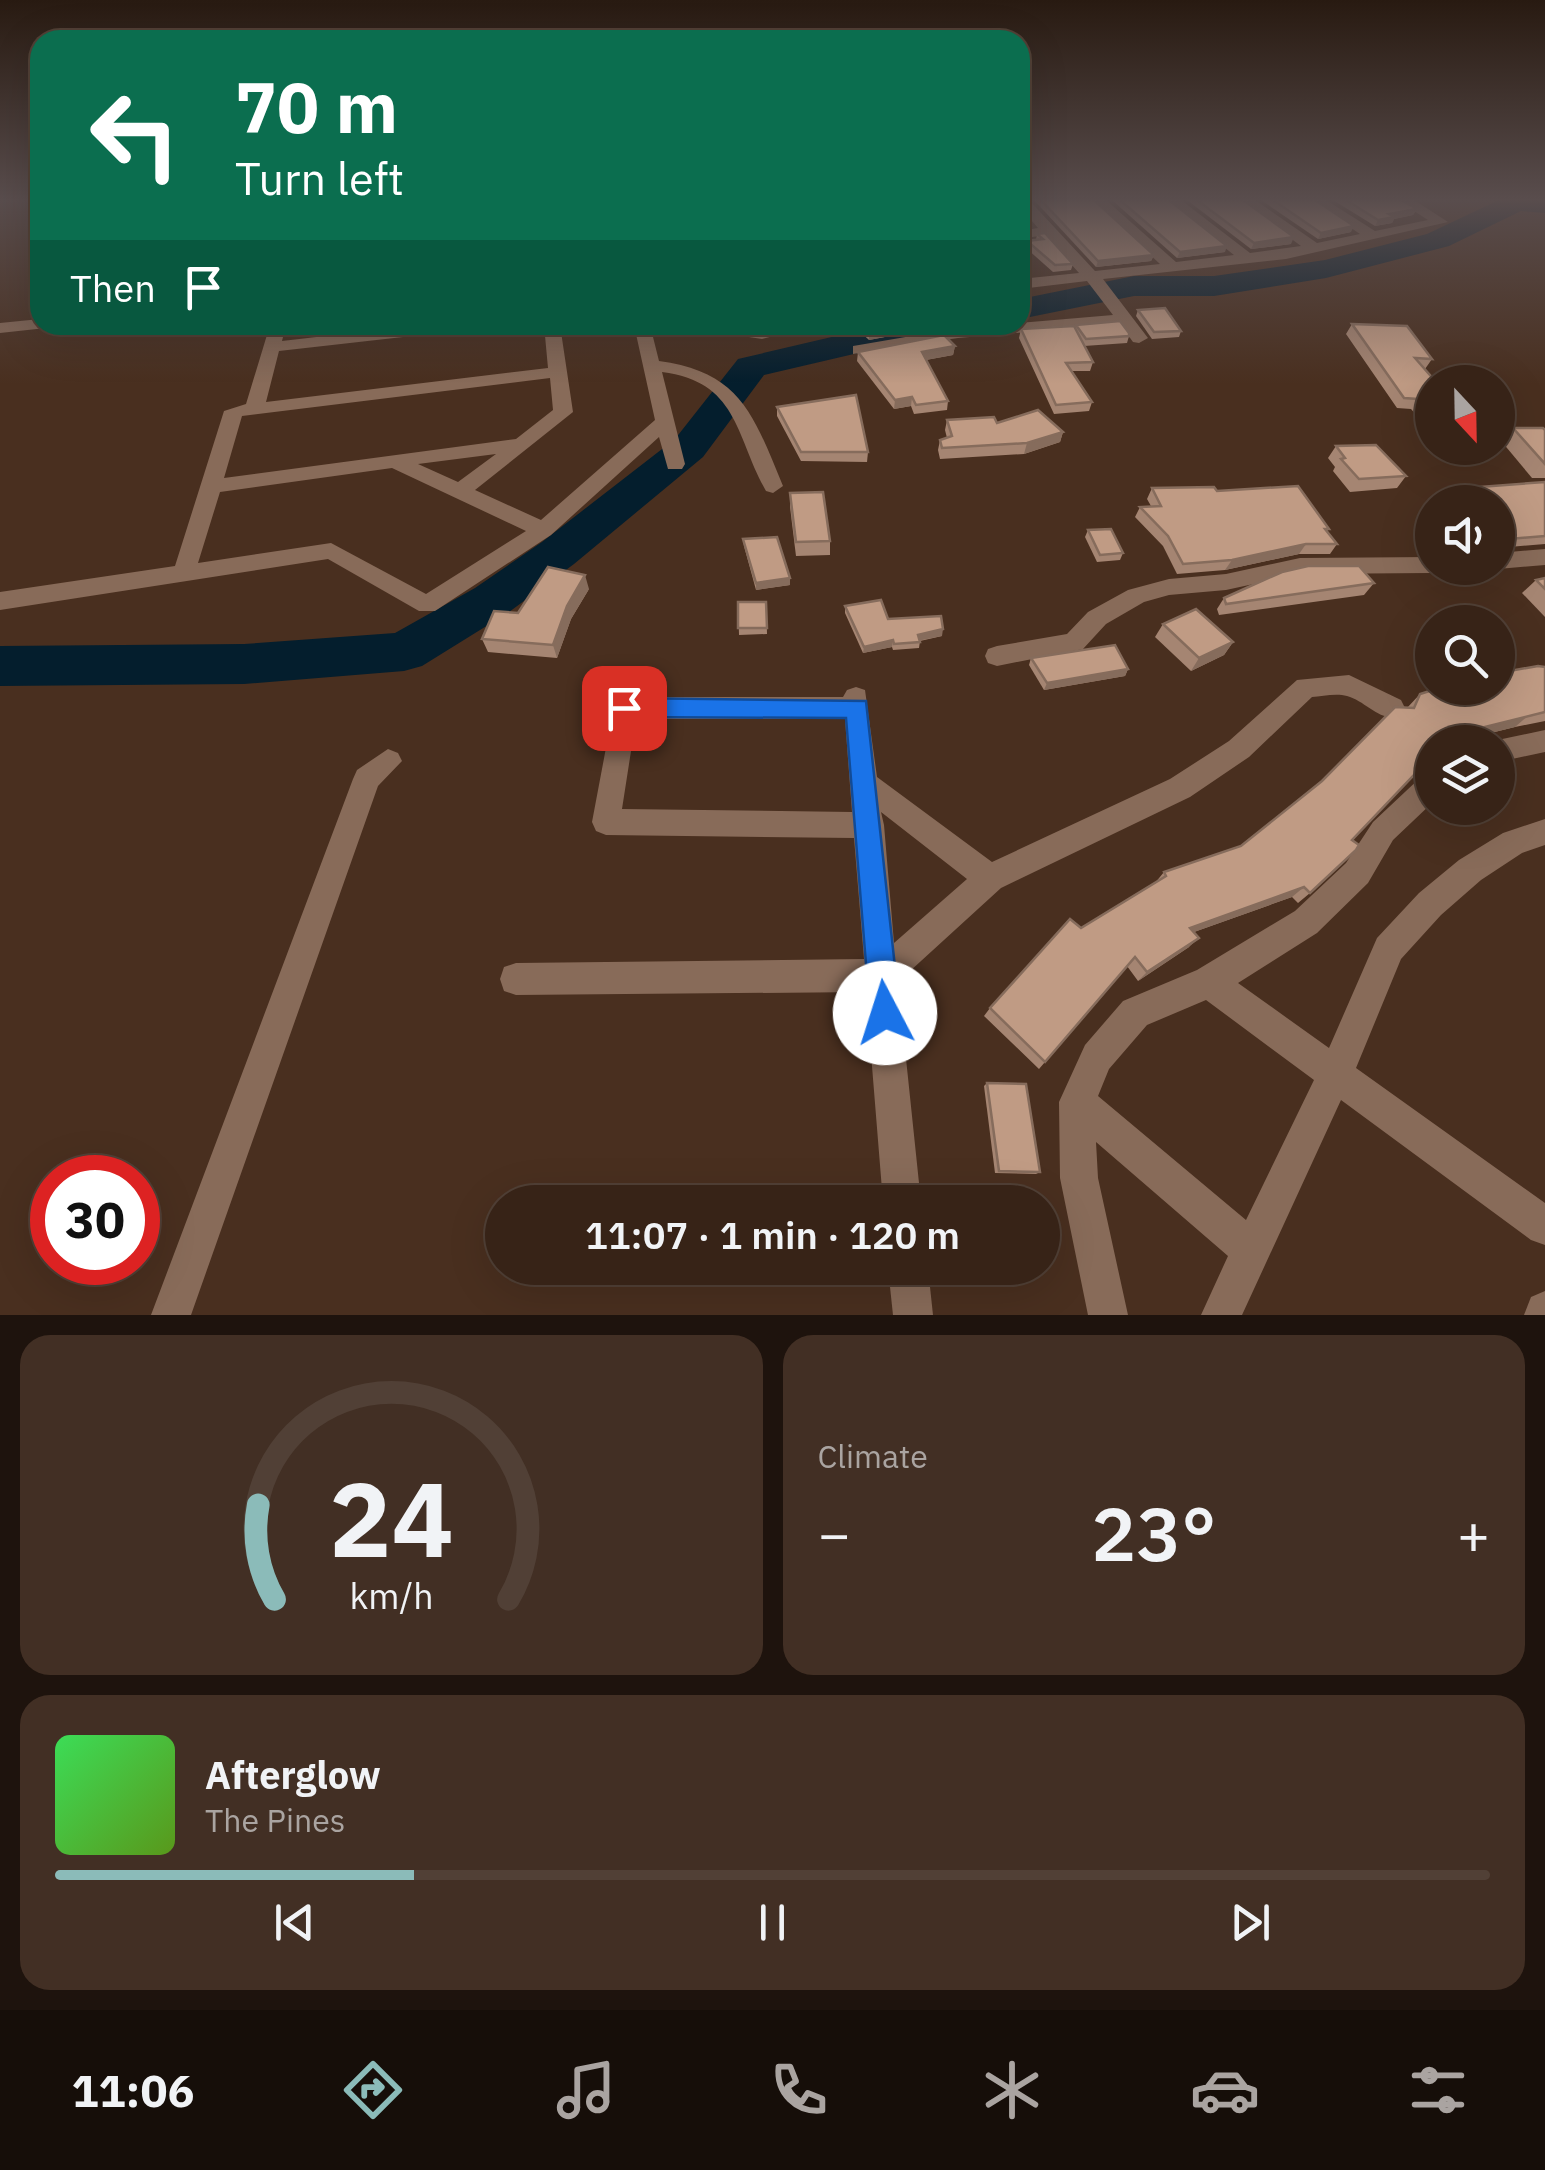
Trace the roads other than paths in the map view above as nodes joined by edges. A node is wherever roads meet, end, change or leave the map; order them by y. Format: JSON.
{"nodes":[{"id":1,"x":1078,"y":261,"type":"edge"},
{"id":2,"x":1166,"y":261,"type":"edge"},
{"id":3,"x":1231,"y":261,"type":"edge"},
{"id":4,"x":1175,"y":269,"type":"junction"},
{"id":5,"x":1030,"y":284,"type":"edge"},
{"id":6,"x":1100,"y":287,"type":"junction"},
{"id":7,"x":1123,"y":319,"type":"junction"},
{"id":8,"x":30,"y":325,"type":"edge"},
{"id":9,"x":1030,"y":327,"type":"edge"},
{"id":10,"x":0,"y":328,"type":"edge"},
{"id":11,"x":275,"y":335,"type":"edge"},
{"id":12,"x":373,"y":335,"type":"edge"},
{"id":13,"x":553,"y":335,"type":"edge"},
{"id":14,"x":644,"y":335,"type":"edge"},
{"id":15,"x":946,"y":335,"type":"edge"},
{"id":16,"x":1139,"y":338,"type":"dead end"},
{"id":17,"x":272,"y":346,"type":"junction"},
{"id":18,"x":859,"y":350,"type":"edge"},
{"id":19,"x":650,"y":365,"type":"junction"},
{"id":20,"x":558,"y":372,"type":"junction"},
{"id":21,"x":254,"y":409,"type":"junction"},
{"id":22,"x":664,"y":422,"type":"junction"},
{"id":23,"x":522,"y":444,"type":"junction"},
{"id":24,"x":673,"y":456,"type":"dead end"},
{"id":25,"x":394,"y":461,"type":"junction"},
{"id":26,"x":211,"y":486,"type":"junction"},
{"id":27,"x":773,"y":486,"type":"dead end"},
{"id":28,"x":460,"y":492,"type":"junction"},
{"id":29,"x":544,"y":530,"type":"junction"},
{"id":30,"x":1545,"y":558,"type":"edge"},
{"id":31,"x":1515,"y":560,"type":"edge"},
{"id":32,"x":1415,"y":565,"type":"edge"},
{"id":33,"x":184,"y":573,"type":"junction"},
{"id":34,"x":0,"y":601,"type":"edge"},
{"id":35,"x":997,"y":656,"type":"dead end"},
{"id":36,"x":1392,"y":708,"type":"edge"},
{"id":37,"x":1545,"y":741,"type":"edge"},
{"id":38,"x":1515,"y":747,"type":"edge"},
{"id":39,"x":388,"y":761,"type":"dead end"},
{"id":40,"x":864,"y":784,"type":"junction"},
{"id":41,"x":1415,"y":802,"type":"edge"},
{"id":42,"x":869,"y":825,"type":"junction"},
{"id":43,"x":1545,"y":832,"type":"edge"},
{"id":44,"x":990,"y":878,"type":"junction"},
{"id":45,"x":882,"y":975,"type":"junction"},
{"id":46,"x":516,"y":980,"type":"dead end"},
{"id":47,"x":1208,"y":982,"type":"junction"},
{"id":48,"x":1333,"y":1073,"type":"junction"},
{"id":49,"x":1076,"y":1102,"type":"junction"},
{"id":50,"x":901,"y":1185,"type":"edge"},
{"id":51,"x":1545,"y":1226,"type":"edge"},
{"id":52,"x":1254,"y":1252,"type":"junction"},
{"id":53,"x":909,"y":1285,"type":"edge"},
{"id":54,"x":171,"y":1315,"type":"edge"},
{"id":55,"x":912,"y":1315,"type":"edge"},
{"id":56,"x":1108,"y":1315,"type":"edge"},
{"id":57,"x":1221,"y":1315,"type":"edge"}],
"edges":[{"from":1,"to":6,"type":"street"},
{"from":2,"to":4,"type":"street"},
{"from":3,"to":4,"type":"street"},
{"from":4,"to":6,"type":"street"},
{"from":5,"to":6,"type":"street"},
{"from":6,"to":7,"type":"street"},
{"from":7,"to":9,"type":"street"},
{"from":7,"to":16,"type":"street"},
{"from":8,"to":10,"type":"street"},
{"from":11,"to":17,"type":"street"},
{"from":12,"to":17,"type":"street"},
{"from":13,"to":20,"type":"street"},
{"from":14,"to":19,"type":"street"},
{"from":15,"to":18,"type":"street"},
{"from":17,"to":21,"type":"street"},
{"from":19,"to":22,"type":"street"},
{"from":19,"to":27,"type":"street"},
{"from":20,"to":21,"type":"street"},
{"from":20,"to":23,"type":"street"},
{"from":21,"to":26,"type":"street"},
{"from":22,"to":24,"type":"street"},
{"from":22,"to":29,"type":"street"},
{"from":23,"to":25,"type":"street"},
{"from":23,"to":28,"type":"street"},
{"from":25,"to":26,"type":"street"},
{"from":25,"to":28,"type":"street"},
{"from":26,"to":33,"type":"street"},
{"from":28,"to":29,"type":"street"},
{"from":29,"to":33,"type":"street"},
{"from":30,"to":31,"type":"street"},
{"from":32,"to":35,"type":"street"},
{"from":33,"to":34,"type":"street"},
{"from":36,"to":44,"type":"street"},
{"from":37,"to":38,"type":"street"},
{"from":39,"to":54,"type":"street"},
{"from":40,"to":42,"type":"street"},
{"from":40,"to":42,"type":"street"},
{"from":40,"to":44,"type":"street"},
{"from":41,"to":47,"type":"street"},
{"from":42,"to":45,"type":"street"},
{"from":43,"to":48,"type":"street"},
{"from":44,"to":45,"type":"street"},
{"from":45,"to":46,"type":"street"},
{"from":45,"to":50,"type":"street"},
{"from":47,"to":48,"type":"street"},
{"from":47,"to":49,"type":"street"},
{"from":48,"to":51,"type":"street"},
{"from":48,"to":52,"type":"street"},
{"from":49,"to":52,"type":"street"},
{"from":49,"to":56,"type":"street"},
{"from":52,"to":57,"type":"street"},
{"from":53,"to":55,"type":"street"}]}
